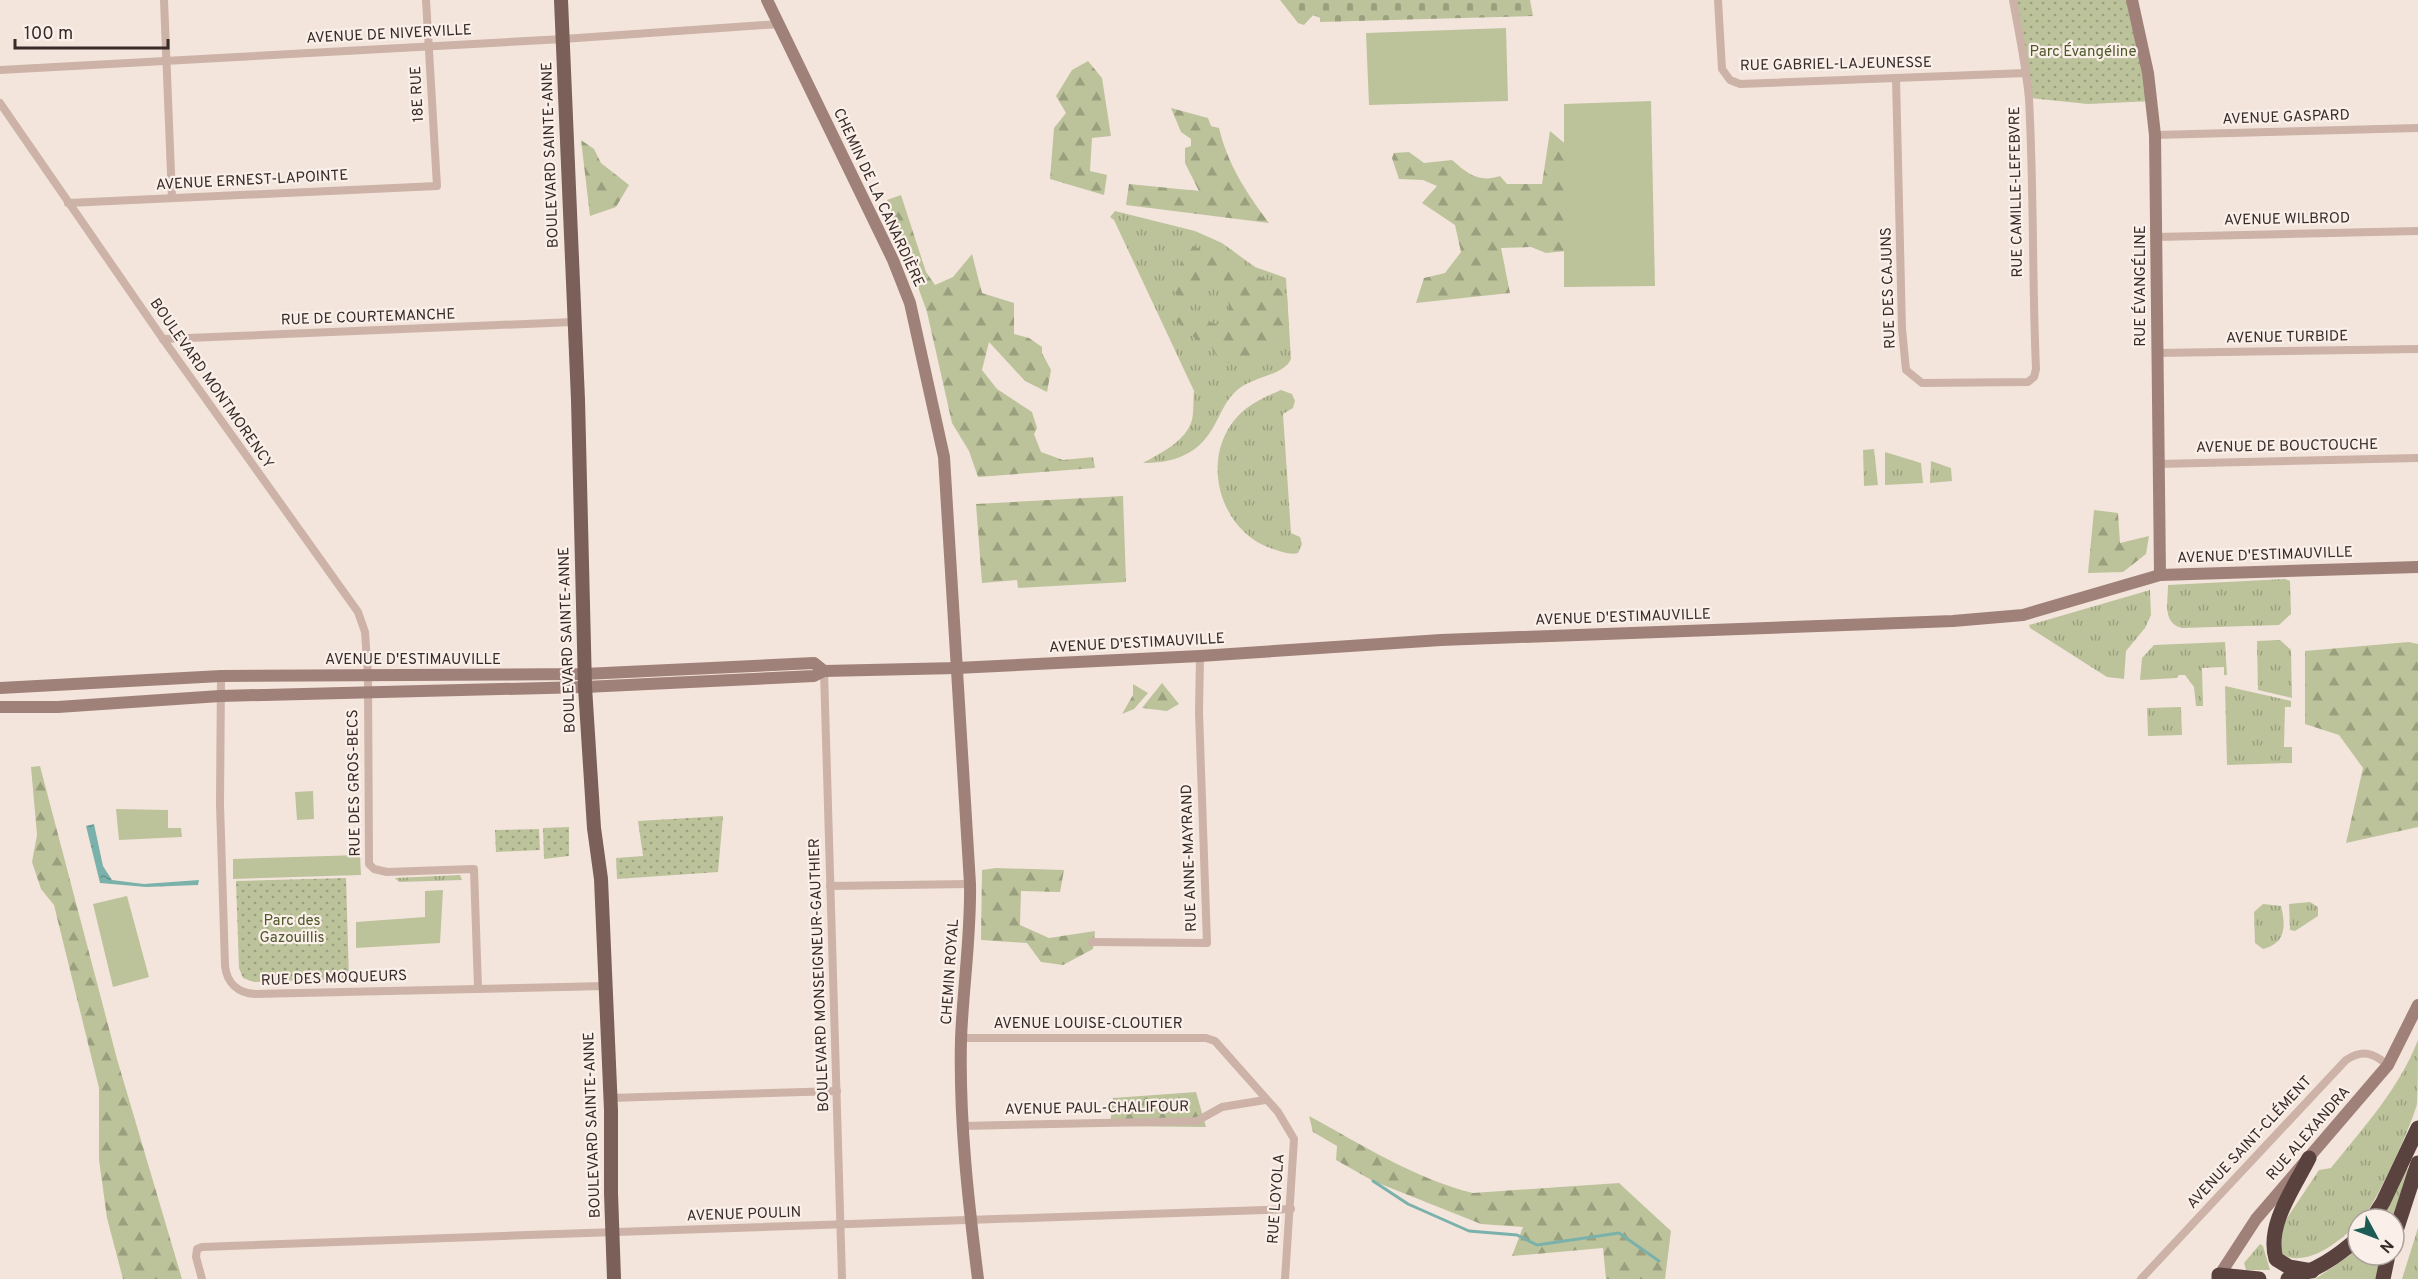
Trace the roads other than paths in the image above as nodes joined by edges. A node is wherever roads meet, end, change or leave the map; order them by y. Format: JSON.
{"nodes":[{"id":1,"x":164,"y":0,"type":"edge"},
{"id":2,"x":426,"y":0,"type":"edge"},
{"id":3,"x":561,"y":0,"type":"edge"},
{"id":4,"x":767,"y":0,"type":"edge"},
{"id":5,"x":1718,"y":0,"type":"edge"},
{"id":6,"x":2013,"y":0,"type":"edge"},
{"id":7,"x":2132,"y":0,"type":"edge"},
{"id":8,"x":780,"y":24,"type":"junction"},
{"id":9,"x":563,"y":39,"type":"junction"},
{"id":10,"x":429,"y":47,"type":"junction"},
{"id":11,"x":168,"y":61,"type":"junction"},
{"id":12,"x":0,"y":70,"type":"edge"},
{"id":13,"x":2026,"y":73,"type":"junction"},
{"id":14,"x":1896,"y":78,"type":"junction"},
{"id":15,"x":0,"y":103,"type":"edge"},
{"id":16,"x":2418,"y":128,"type":"edge"},
{"id":17,"x":2155,"y":135,"type":"junction"},
{"id":18,"x":437,"y":186,"type":"joint"},
{"id":19,"x":172,"y":198,"type":"junction"},
{"id":20,"x":68,"y":203,"type":"junction"},
{"id":21,"x":2418,"y":231,"type":"edge"},
{"id":22,"x":2156,"y":237,"type":"junction"},
{"id":23,"x":573,"y":322,"type":"junction"},
{"id":24,"x":163,"y":339,"type":"junction"},
{"id":25,"x":2418,"y":349,"type":"edge"},
{"id":26,"x":2156,"y":353,"type":"junction"},
{"id":27,"x":2028,"y":382,"type":"joint"},
{"id":28,"x":2418,"y":458,"type":"edge"},
{"id":29,"x":2157,"y":464,"type":"junction"},
{"id":30,"x":2418,"y":567,"type":"edge"},
{"id":31,"x":2160,"y":575,"type":"junction"},
{"id":32,"x":1200,"y":656,"type":"junction"},
{"id":33,"x":957,"y":668,"type":"junction"},
{"id":34,"x":824,"y":671,"type":"junction"},
{"id":35,"x":221,"y":676,"type":"junction"},
{"id":36,"x":368,"y":676,"type":"junction"},
{"id":37,"x":585,"y":681,"type":"junction"},
{"id":38,"x":0,"y":688,"type":"edge"},
{"id":39,"x":368,"y":691,"type":"junction"},
{"id":40,"x":220,"y":696,"type":"junction"},
{"id":41,"x":0,"y":707,"type":"edge"},
{"id":42,"x":970,"y":884,"type":"junction"},
{"id":43,"x":830,"y":886,"type":"junction"},
{"id":44,"x":1092,"y":942,"type":"dead end"},
{"id":45,"x":606,"y":986,"type":"junction"},
{"id":46,"x":478,"y":988,"type":"junction"},
{"id":47,"x":2418,"y":1005,"type":"edge"},
{"id":48,"x":961,"y":1038,"type":"junction"},
{"id":49,"x":1215,"y":1041,"type":"joint"},
{"id":50,"x":2388,"y":1065,"type":"junction"},
{"id":51,"x":837,"y":1092,"type":"junction"},
{"id":52,"x":610,"y":1098,"type":"junction"},
{"id":53,"x":1265,"y":1100,"type":"junction"},
{"id":54,"x":961,"y":1125,"type":"junction"},
{"id":55,"x":2418,"y":1128,"type":"edge"},
{"id":56,"x":2309,"y":1158,"type":"junction"},
{"id":57,"x":2418,"y":1163,"type":"edge"},
{"id":58,"x":2380,"y":1207,"type":"edge"},
{"id":59,"x":2404,"y":1207,"type":"edge"},
{"id":60,"x":1291,"y":1209,"type":"junction"},
{"id":61,"x":970,"y":1218,"type":"junction"},
{"id":62,"x":840,"y":1225,"type":"junction"},
{"id":63,"x":613,"y":1232,"type":"junction"},
{"id":64,"x":2346,"y":1249,"type":"edge"},
{"id":65,"x":2312,"y":1271,"type":"junction"},
{"id":66,"x":2220,"y":1278,"type":"edge"},
{"id":67,"x":202,"y":1279,"type":"edge"},
{"id":68,"x":614,"y":1279,"type":"edge"},
{"id":69,"x":842,"y":1279,"type":"edge"},
{"id":70,"x":978,"y":1279,"type":"edge"},
{"id":71,"x":1285,"y":1279,"type":"edge"},
{"id":72,"x":2141,"y":1279,"type":"edge"},
{"id":73,"x":2259,"y":1279,"type":"edge"},
{"id":74,"x":2288,"y":1279,"type":"edge"}],
"edges":[{"from":1,"to":11,"type":"street"},
{"from":2,"to":10,"type":"street","name":"18E RUE"},
{"from":3,"to":9,"type":"main road","name":"BOULEVARD SAINTE-ANNE"},
{"from":4,"to":8,"type":"main road","name":"CHEMIN DE LA CANARDIÈRE"},
{"from":5,"to":14,"type":"street","name":"RUE GABRIEL-LAJEUNESSE"},
{"from":6,"to":13,"type":"street","name":"RUE CAMILLE-LEFEBVRE"},
{"from":7,"to":17,"type":"main road","name":"RUE ÉVANGÉLINE"},
{"from":8,"to":9,"type":"street","name":"AVENUE DE NIVERVILLE"},
{"from":8,"to":33,"type":"main road","name":"CHEMIN DE LA CANARDIÈRE"},
{"from":9,"to":10,"type":"street","name":"AVENUE DE NIVERVILLE"},
{"from":9,"to":23,"type":"main road","name":"BOULEVARD SAINTE-ANNE"},
{"from":10,"to":11,"type":"street","name":"AVENUE DE NIVERVILLE"},
{"from":10,"to":18,"type":"street","name":"18E RUE"},
{"from":11,"to":12,"type":"street","name":"AVENUE DE NIVERVILLE"},
{"from":11,"to":19,"type":"street"},
{"from":13,"to":14,"type":"street","name":"RUE GABRIEL-LAJEUNESSE"},
{"from":13,"to":27,"type":"street","name":"RUE CAMILLE-LEFEBVRE"},
{"from":14,"to":27,"type":"street","name":"RUE DES CAJUNS"},
{"from":15,"to":20,"type":"street","name":"BOULEVARD MONTMORENCY"},
{"from":16,"to":17,"type":"street","name":"AVENUE GASPARD"},
{"from":17,"to":22,"type":"main road","name":"RUE ÉVANGÉLINE"},
{"from":18,"to":19,"type":"street","name":"AVENUE ERNEST-LAPOINTE"},
{"from":19,"to":20,"type":"street","name":"AVENUE ERNEST-LAPOINTE"},
{"from":20,"to":24,"type":"street","name":"BOULEVARD MONTMORENCY"},
{"from":21,"to":22,"type":"street","name":"AVENUE WILBROD"},
{"from":22,"to":26,"type":"main road","name":"RUE ÉVANGÉLINE"},
{"from":23,"to":24,"type":"street","name":"RUE DE COURTEMANCHE"},
{"from":23,"to":37,"type":"main road","name":"BOULEVARD SAINTE-ANNE"},
{"from":24,"to":36,"type":"street","name":"BOULEVARD MONTMORENCY"},
{"from":25,"to":26,"type":"street","name":"AVENUE TURBIDE"},
{"from":26,"to":29,"type":"main road","name":"RUE ÉVANGÉLINE"},
{"from":28,"to":29,"type":"street","name":"AVENUE DE BOUCTOUCHE"},
{"from":29,"to":31,"type":"main road","name":"RUE ÉVANGÉLINE"},
{"from":30,"to":31,"type":"main road","name":"AVENUE D'ESTIMAUVILLE"},
{"from":31,"to":32,"type":"main road","name":"AVENUE D'ESTIMAUVILLE"},
{"from":32,"to":33,"type":"main road","name":"AVENUE D'ESTIMAUVILLE"},
{"from":32,"to":44,"type":"street","name":"RUE ANNE-MAYRAND"},
{"from":33,"to":34,"type":"main road","name":"AVENUE D'ESTIMAUVILLE"},
{"from":33,"to":42,"type":"main road","name":"CHEMIN ROYAL"},
{"from":34,"to":37,"type":"main road","name":"AVENUE D'ESTIMAUVILLE"},
{"from":34,"to":43,"type":"street","name":"BOULEVARD MONSEIGNEUR-GAUTHIER"},
{"from":35,"to":36,"type":"main road","name":"AVENUE D'ESTIMAUVILLE"},
{"from":35,"to":38,"type":"main road","name":"AVENUE D'ESTIMAUVILLE"},
{"from":35,"to":40,"type":"street","name":"RUE DES MOQUEURS"},
{"from":36,"to":37,"type":"main road","name":"AVENUE D'ESTIMAUVILLE"},
{"from":36,"to":39,"type":"street","name":"BOULEVARD MONTMORENCY"},
{"from":37,"to":39,"type":"main road","name":"AVENUE D'ESTIMAUVILLE"},
{"from":37,"to":45,"type":"main road","name":"BOULEVARD SAINTE-ANNE"},
{"from":39,"to":40,"type":"main road","name":"AVENUE D'ESTIMAUVILLE"},
{"from":39,"to":46,"type":"street","name":"RUE DES GROS-BECS"},
{"from":40,"to":41,"type":"main road","name":"AVENUE D'ESTIMAUVILLE"},
{"from":40,"to":46,"type":"street","name":"RUE DES MOQUEURS"},
{"from":42,"to":43,"type":"street"},
{"from":42,"to":48,"type":"main road","name":"CHEMIN ROYAL"},
{"from":43,"to":51,"type":"street","name":"BOULEVARD MONSEIGNEUR-GAUTHIER"},
{"from":45,"to":46,"type":"street","name":"RUE DES MOQUEURS"},
{"from":45,"to":52,"type":"main road","name":"BOULEVARD SAINTE-ANNE"},
{"from":47,"to":50,"type":"main road","name":"RUE ALEXANDRA"},
{"from":48,"to":49,"type":"street","name":"AVENUE LOUISE-CLOUTIER"},
{"from":48,"to":54,"type":"main road","name":"CHEMIN ROYAL"},
{"from":49,"to":53,"type":"street","name":"RUE LOYOLA"},
{"from":50,"to":56,"type":"main road","name":"RUE ALEXANDRA"},
{"from":50,"to":72,"type":"street","name":"AVENUE SAINT-CLÉMENT"},
{"from":51,"to":52,"type":"street"},
{"from":51,"to":62,"type":"street","name":"BOULEVARD MONSEIGNEUR-GAUTHIER"},
{"from":52,"to":63,"type":"main road","name":"BOULEVARD SAINTE-ANNE"},
{"from":53,"to":54,"type":"street","name":"AVENUE PAUL-CHALIFOUR"},
{"from":53,"to":60,"type":"street","name":"RUE LOYOLA"},
{"from":54,"to":61,"type":"main road","name":"CHEMIN ROYAL"},
{"from":55,"to":58,"type":"highway"},
{"from":56,"to":65,"type":"highway"},
{"from":56,"to":66,"type":"main road","name":"RUE ALEXANDRA"},
{"from":57,"to":59,"type":"highway"},
{"from":60,"to":61,"type":"street","name":"AVENUE POULIN"},
{"from":60,"to":71,"type":"street","name":"RUE LOYOLA"},
{"from":61,"to":62,"type":"street","name":"AVENUE POULIN"},
{"from":61,"to":70,"type":"main road","name":"CHEMIN ROYAL"},
{"from":62,"to":63,"type":"street","name":"AVENUE POULIN"},
{"from":62,"to":69,"type":"street","name":"BOULEVARD MONSEIGNEUR-GAUTHIER"},
{"from":63,"to":67,"type":"street","name":"AVENUE POULIN"},
{"from":63,"to":68,"type":"main road","name":"BOULEVARD SAINTE-ANNE"},
{"from":64,"to":65,"type":"highway"},
{"from":65,"to":74,"type":"highway"},
{"from":66,"to":73,"type":"highway"}]}
